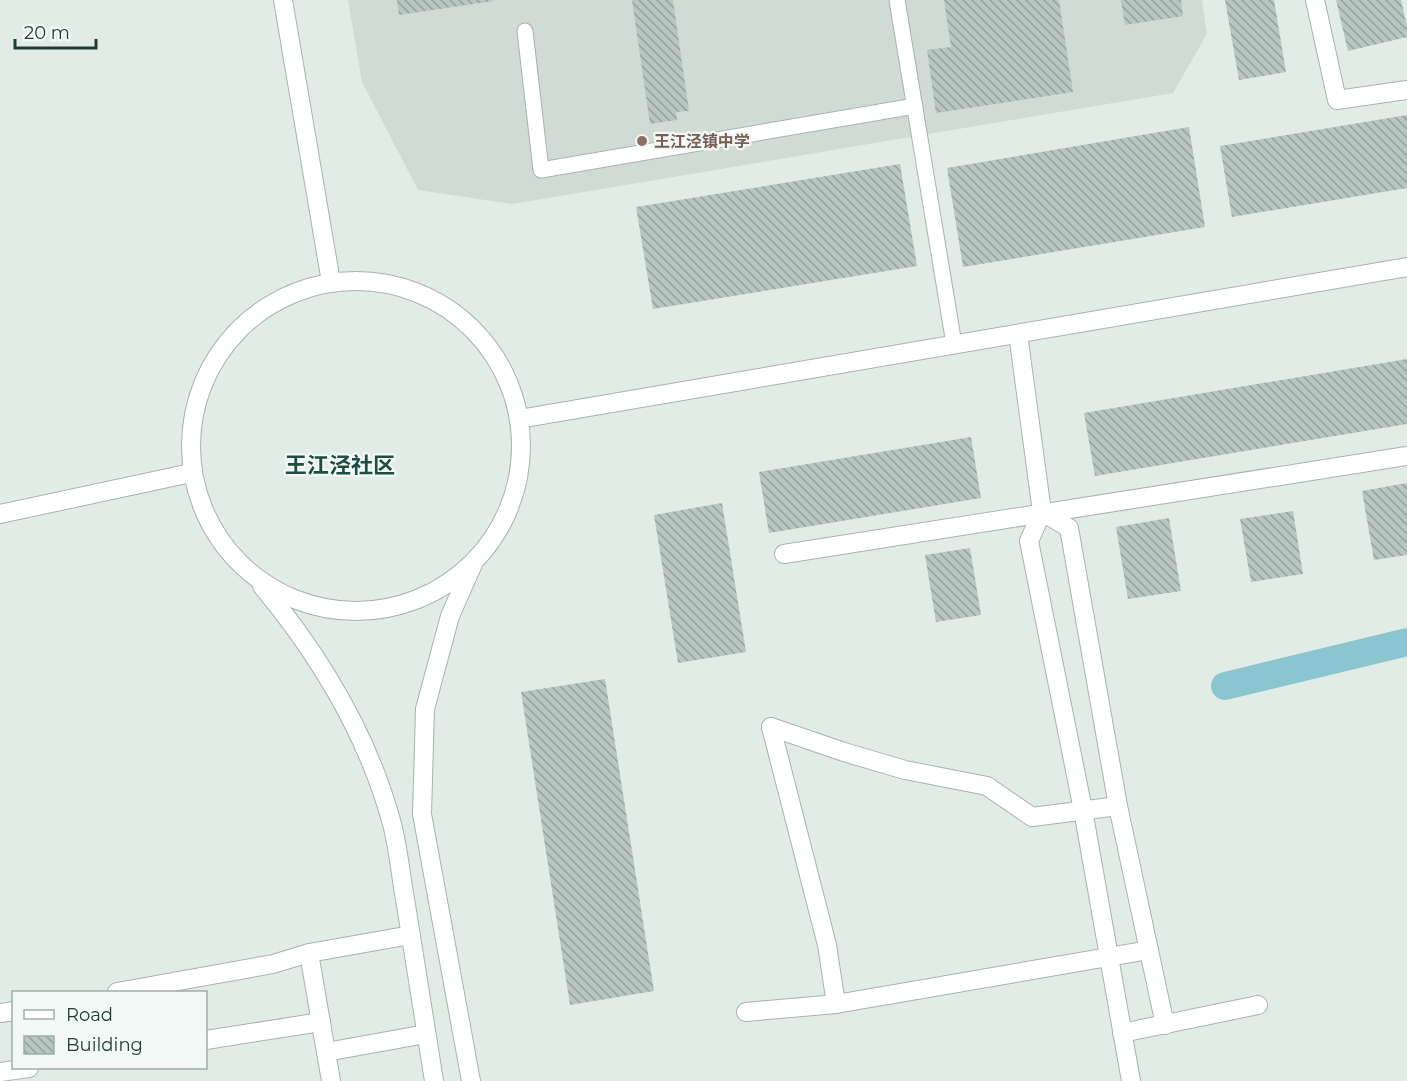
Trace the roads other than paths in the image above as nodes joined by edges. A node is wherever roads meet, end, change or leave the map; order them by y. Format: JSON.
{"nodes":[{"id":1,"x":283,"y":0,"type":"edge"},
{"id":2,"x":897,"y":0,"type":"edge"},
{"id":3,"x":1315,"y":0,"type":"edge"},
{"id":4,"x":525,"y":31,"type":"dead end"},
{"id":5,"x":1407,"y":90,"type":"edge"},
{"id":6,"x":915,"y":106,"type":"junction"},
{"id":7,"x":1407,"y":267,"type":"edge"},
{"id":8,"x":331,"y":282,"type":"junction"},
{"id":9,"x":1018,"y":334,"type":"junction"},
{"id":10,"x":954,"y":345,"type":"junction"},
{"id":11,"x":519,"y":419,"type":"junction"},
{"id":12,"x":1407,"y":456,"type":"edge"},
{"id":13,"x":191,"y":473,"type":"junction"},
{"id":14,"x":1042,"y":512,"type":"junction"},
{"id":15,"x":0,"y":514,"type":"edge"},
{"id":16,"x":784,"y":554,"type":"dead end"},
{"id":17,"x":474,"y":562,"type":"junction"},
{"id":18,"x":259,"y":582,"type":"junction"},
{"id":19,"x":1118,"y":806,"type":"junction"},
{"id":20,"x":1083,"y":810,"type":"junction"},
{"id":21,"x":411,"y":935,"type":"junction"},
{"id":22,"x":1149,"y":950,"type":"junction"},
{"id":23,"x":309,"y":953,"type":"junction"},
{"id":24,"x":1109,"y":957,"type":"junction"},
{"id":25,"x":128,"y":991,"type":"edge"},
{"id":26,"x":836,"y":1004,"type":"junction"},
{"id":27,"x":1258,"y":1005,"type":"dead end"},
{"id":28,"x":747,"y":1012,"type":"dead end"},
{"id":29,"x":321,"y":1022,"type":"junction"},
{"id":30,"x":1164,"y":1025,"type":"junction"},
{"id":31,"x":1122,"y":1033,"type":"junction"},
{"id":32,"x":426,"y":1034,"type":"junction"},
{"id":33,"x":207,"y":1040,"type":"edge"},
{"id":34,"x":326,"y":1052,"type":"junction"},
{"id":35,"x":22,"y":1069,"type":"edge"},
{"id":36,"x":0,"y":1072,"type":"edge"},
{"id":37,"x":331,"y":1081,"type":"edge"},
{"id":38,"x":434,"y":1081,"type":"edge"},
{"id":39,"x":471,"y":1081,"type":"edge"},
{"id":40,"x":1131,"y":1081,"type":"edge"}],
"edges":[{"from":1,"to":8,"type":"street"},
{"from":2,"to":6,"type":"lane"},
{"from":3,"to":5,"type":"street"},
{"from":4,"to":6,"type":"lane"},
{"from":6,"to":10,"type":"lane"},
{"from":7,"to":9,"type":"street"},
{"from":8,"to":11,"type":"street"},
{"from":8,"to":13,"type":"street"},
{"from":9,"to":10,"type":"street"},
{"from":9,"to":14,"type":"street"},
{"from":10,"to":11,"type":"street"},
{"from":11,"to":17,"type":"street"},
{"from":12,"to":14,"type":"street"},
{"from":13,"to":15,"type":"street"},
{"from":13,"to":18,"type":"street"},
{"from":14,"to":16,"type":"street"},
{"from":14,"to":19,"type":"street"},
{"from":14,"to":20,"type":"street"},
{"from":17,"to":18,"type":"street"},
{"from":17,"to":39,"type":"street"},
{"from":18,"to":21,"type":"street"},
{"from":19,"to":20,"type":"street"},
{"from":19,"to":22,"type":"street"},
{"from":20,"to":24,"type":"street"},
{"from":20,"to":26,"type":"street"},
{"from":21,"to":23,"type":"street"},
{"from":21,"to":32,"type":"street"},
{"from":22,"to":24,"type":"street"},
{"from":22,"to":30,"type":"street"},
{"from":23,"to":25,"type":"street"},
{"from":23,"to":29,"type":"street"},
{"from":24,"to":26,"type":"street"},
{"from":24,"to":31,"type":"street"},
{"from":26,"to":28,"type":"street"},
{"from":27,"to":30,"type":"street"},
{"from":29,"to":33,"type":"street"},
{"from":29,"to":34,"type":"street"},
{"from":30,"to":31,"type":"street"},
{"from":31,"to":40,"type":"street"},
{"from":32,"to":34,"type":"street"},
{"from":32,"to":38,"type":"street"},
{"from":34,"to":37,"type":"street"},
{"from":35,"to":36,"type":"street"}]}
